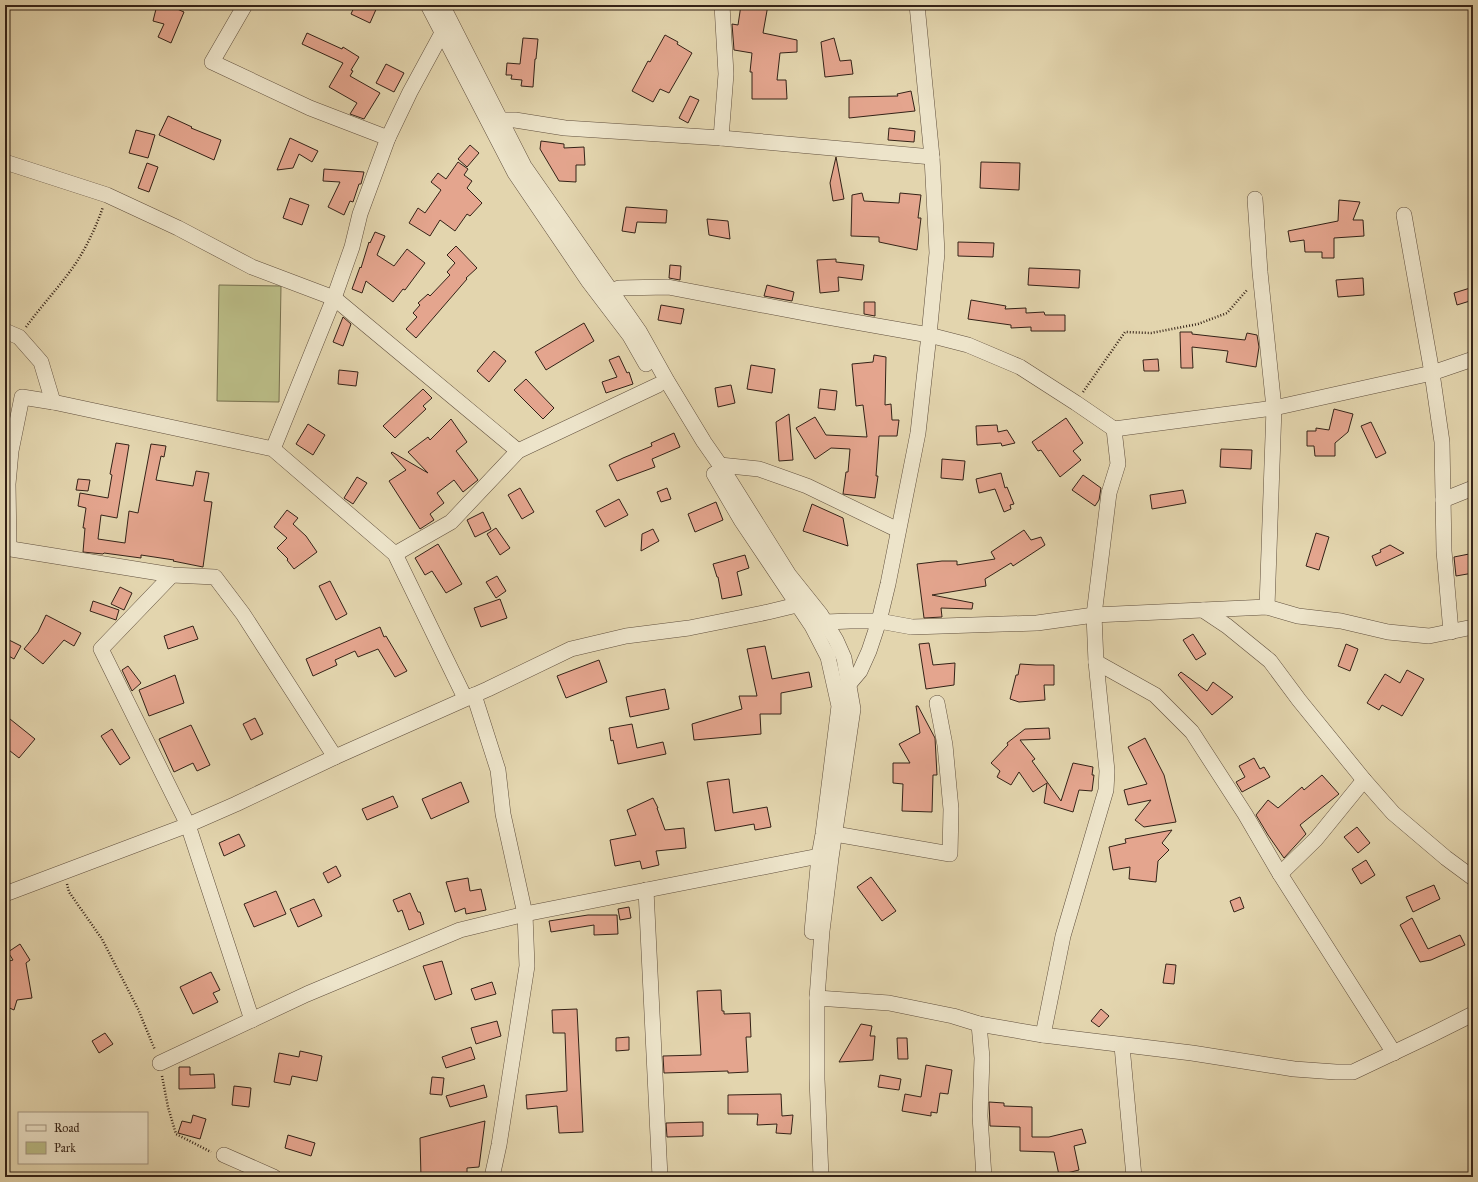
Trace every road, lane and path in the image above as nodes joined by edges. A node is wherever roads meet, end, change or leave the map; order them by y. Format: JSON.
{"nodes":[{"id":1,"x":245,"y":5,"type":"edge"},
{"id":2,"x":428,"y":5,"type":"edge"},
{"id":3,"x":722,"y":5,"type":"edge"},
{"id":4,"x":917,"y":5,"type":"edge"},
{"id":5,"x":445,"y":7,"type":"edge"},
{"id":6,"x":442,"y":33,"type":"junction"},
{"id":7,"x":501,"y":120,"type":"junction"},
{"id":8,"x":388,"y":138,"type":"junction"},
{"id":9,"x":722,"y":138,"type":"junction"},
{"id":10,"x":932,"y":157,"type":"junction"},
{"id":11,"x":5,"y":162,"type":"edge"},
{"id":12,"x":107,"y":195,"type":"junction"},
{"id":13,"x":1255,"y":199,"type":"dead end"},
{"id":14,"x":1404,"y":215,"type":"dead end"},
{"id":15,"x":1260,"y":272,"type":"junction"},
{"id":16,"x":611,"y":291,"type":"junction"},
{"id":17,"x":334,"y":298,"type":"junction"},
{"id":18,"x":5,"y":331,"type":"edge"},
{"id":19,"x":930,"y":335,"type":"junction"},
{"id":20,"x":19,"y":337,"type":"junction"},
{"id":21,"x":1473,"y":359,"type":"edge"},
{"id":22,"x":1432,"y":373,"type":"junction"},
{"id":23,"x":658,"y":385,"type":"junction"},
{"id":24,"x":53,"y":402,"type":"junction"},
{"id":25,"x":1076,"y":403,"type":"junction"},
{"id":26,"x":1274,"y":408,"type":"junction"},
{"id":27,"x":1114,"y":429,"type":"junction"},
{"id":28,"x":273,"y":449,"type":"junction"},
{"id":29,"x":518,"y":451,"type":"junction"},
{"id":30,"x":720,"y":465,"type":"junction"},
{"id":31,"x":1473,"y":488,"type":"edge"},
{"id":32,"x":1443,"y":500,"type":"junction"},
{"id":33,"x":898,"y":530,"type":"junction"},
{"id":34,"x":7,"y":548,"type":"edge"},
{"id":35,"x":395,"y":554,"type":"junction"},
{"id":36,"x":172,"y":575,"type":"junction"},
{"id":37,"x":797,"y":605,"type":"junction"},
{"id":38,"x":1267,"y":607,"type":"junction"},
{"id":39,"x":1204,"y":610,"type":"junction"},
{"id":40,"x":1094,"y":615,"type":"junction"},
{"id":41,"x":878,"y":621,"type":"junction"},
{"id":42,"x":819,"y":624,"type":"junction"},
{"id":43,"x":1473,"y":627,"type":"edge"},
{"id":44,"x":1451,"y":632,"type":"junction"},
{"id":45,"x":1096,"y":662,"type":"junction"},
{"id":46,"x":850,"y":684,"type":"junction"},
{"id":47,"x":469,"y":697,"type":"junction"},
{"id":48,"x":937,"y":703,"type":"dead end"},
{"id":49,"x":335,"y":757,"type":"junction"},
{"id":50,"x":1364,"y":780,"type":"junction"},
{"id":51,"x":188,"y":825,"type":"junction"},
{"id":52,"x":835,"y":834,"type":"junction"},
{"id":53,"x":819,"y":856,"type":"junction"},
{"id":54,"x":64,"y":872,"type":"junction"},
{"id":55,"x":1280,"y":874,"type":"junction"},
{"id":56,"x":1473,"y":878,"type":"edge"},
{"id":57,"x":646,"y":890,"type":"junction"},
{"id":58,"x":5,"y":894,"type":"edge"},
{"id":59,"x":525,"y":914,"type":"junction"},
{"id":60,"x":817,"y":998,"type":"junction"},
{"id":61,"x":1473,"y":1014,"type":"edge"},
{"id":62,"x":252,"y":1020,"type":"junction"},
{"id":63,"x":979,"y":1024,"type":"junction"},
{"id":64,"x":1043,"y":1035,"type":"junction"},
{"id":65,"x":1122,"y":1046,"type":"junction"},
{"id":66,"x":1394,"y":1053,"type":"junction"},
{"id":67,"x":160,"y":1062,"type":"junction"},
{"id":68,"x":224,"y":1155,"type":"joint"},
{"id":69,"x":274,"y":1177,"type":"edge"},
{"id":70,"x":492,"y":1177,"type":"edge"},
{"id":71,"x":660,"y":1177,"type":"edge"},
{"id":72,"x":811,"y":1177,"type":"edge"},
{"id":73,"x":821,"y":1177,"type":"edge"},
{"id":74,"x":984,"y":1177,"type":"edge"},
{"id":75,"x":1134,"y":1177,"type":"edge"}],
"edges":[{"from":1,"to":8,"type":"street"},
{"from":2,"to":6,"type":"street"},
{"from":3,"to":9,"type":"street"},
{"from":4,"to":10,"type":"street"},
{"from":5,"to":7,"type":"street"},
{"from":6,"to":8,"type":"street"},
{"from":6,"to":23,"type":"street"},
{"from":7,"to":9,"type":"street"},
{"from":7,"to":16,"type":"street"},
{"from":8,"to":17,"type":"street"},
{"from":9,"to":10,"type":"street"},
{"from":10,"to":19,"type":"street"},
{"from":11,"to":12,"type":"street"},
{"from":12,"to":17,"type":"street"},
{"from":12,"to":20,"type":"path"},
{"from":13,"to":15,"type":"street"},
{"from":14,"to":22,"type":"street"},
{"from":15,"to":25,"type":"path"},
{"from":15,"to":26,"type":"street"},
{"from":16,"to":19,"type":"street"},
{"from":16,"to":30,"type":"street"},
{"from":17,"to":28,"type":"street"},
{"from":17,"to":29,"type":"street"},
{"from":18,"to":20,"type":"street"},
{"from":19,"to":25,"type":"street"},
{"from":19,"to":33,"type":"street"},
{"from":20,"to":24,"type":"street"},
{"from":21,"to":22,"type":"street"},
{"from":22,"to":26,"type":"street"},
{"from":22,"to":32,"type":"street"},
{"from":23,"to":29,"type":"street"},
{"from":23,"to":37,"type":"street"},
{"from":24,"to":28,"type":"street"},
{"from":24,"to":34,"type":"street"},
{"from":25,"to":27,"type":"street"},
{"from":26,"to":27,"type":"street"},
{"from":26,"to":38,"type":"street"},
{"from":27,"to":40,"type":"street"},
{"from":28,"to":35,"type":"street"},
{"from":29,"to":35,"type":"street"},
{"from":30,"to":33,"type":"street"},
{"from":30,"to":42,"type":"street"},
{"from":31,"to":32,"type":"street"},
{"from":32,"to":44,"type":"street"},
{"from":33,"to":41,"type":"street"},
{"from":34,"to":36,"type":"street"},
{"from":35,"to":47,"type":"street"},
{"from":36,"to":49,"type":"street"},
{"from":36,"to":51,"type":"street"},
{"from":37,"to":42,"type":"street"},
{"from":37,"to":47,"type":"street"},
{"from":38,"to":39,"type":"street"},
{"from":38,"to":44,"type":"street"},
{"from":39,"to":40,"type":"street"},
{"from":39,"to":50,"type":"street"},
{"from":40,"to":41,"type":"street"},
{"from":40,"to":45,"type":"street"},
{"from":41,"to":42,"type":"street"},
{"from":41,"to":46,"type":"street"},
{"from":42,"to":46,"type":"street"},
{"from":42,"to":53,"type":"street"},
{"from":43,"to":44,"type":"street"},
{"from":45,"to":55,"type":"street"},
{"from":45,"to":64,"type":"street"},
{"from":46,"to":52,"type":"street"},
{"from":47,"to":49,"type":"street"},
{"from":47,"to":59,"type":"street"},
{"from":48,"to":52,"type":"street"},
{"from":49,"to":51,"type":"street"},
{"from":50,"to":55,"type":"street"},
{"from":50,"to":56,"type":"street"},
{"from":51,"to":54,"type":"street"},
{"from":51,"to":62,"type":"street"},
{"from":52,"to":60,"type":"street"},
{"from":53,"to":57,"type":"street"},
{"from":53,"to":72,"type":"street"},
{"from":54,"to":58,"type":"street"},
{"from":54,"to":67,"type":"path"},
{"from":55,"to":66,"type":"street"},
{"from":57,"to":59,"type":"street"},
{"from":57,"to":71,"type":"street"},
{"from":59,"to":62,"type":"street"},
{"from":59,"to":70,"type":"street"},
{"from":60,"to":63,"type":"street"},
{"from":60,"to":73,"type":"street"},
{"from":61,"to":66,"type":"street"},
{"from":62,"to":67,"type":"street"},
{"from":63,"to":64,"type":"street"},
{"from":63,"to":74,"type":"street"},
{"from":64,"to":65,"type":"street"},
{"from":65,"to":66,"type":"street"},
{"from":65,"to":75,"type":"street"},
{"from":67,"to":68,"type":"path"},
{"from":68,"to":69,"type":"street"}]}
